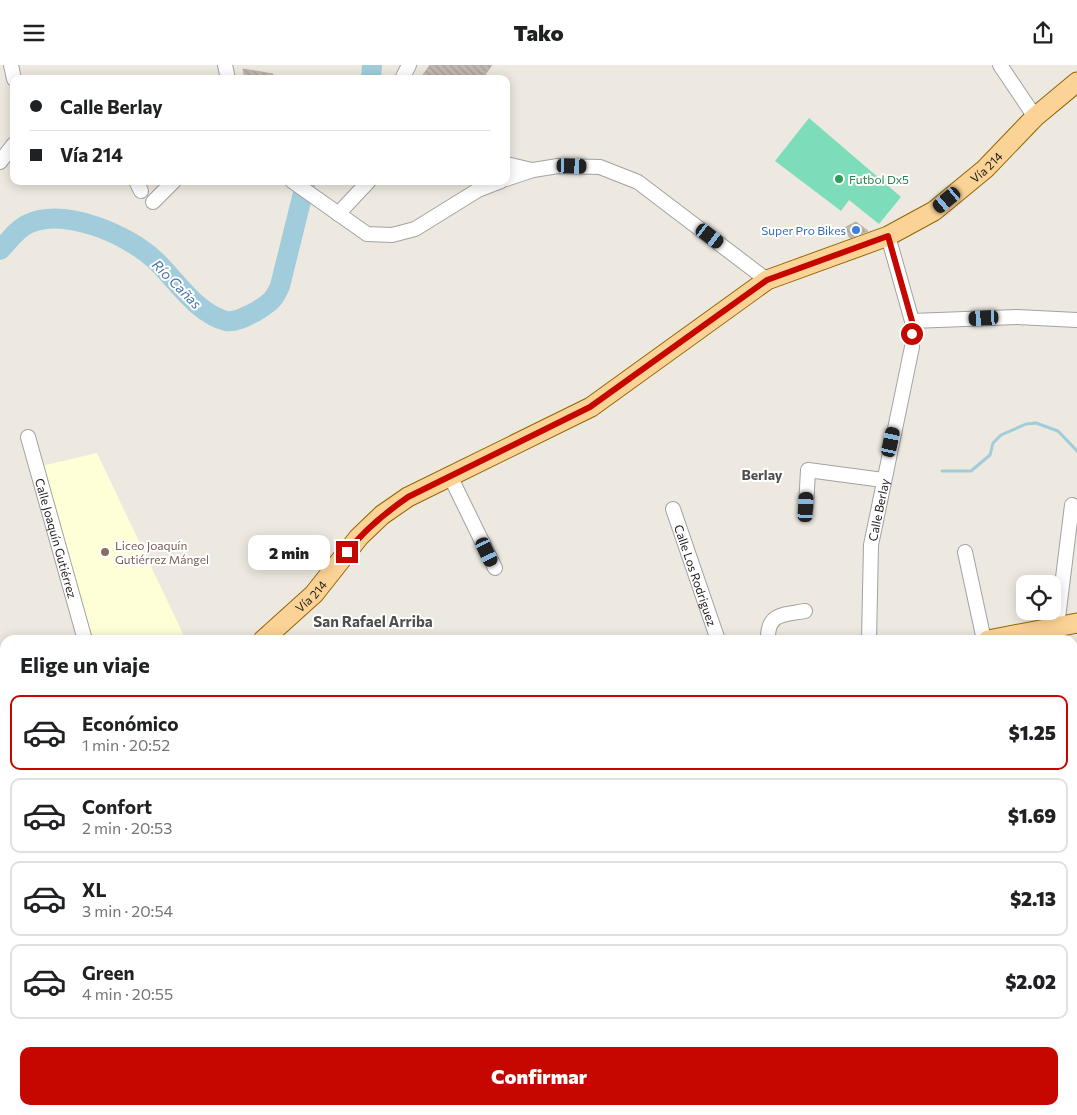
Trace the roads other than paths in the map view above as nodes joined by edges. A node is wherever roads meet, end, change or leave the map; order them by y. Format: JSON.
{"nodes":[{"id":1,"x":1000,"y":65,"type":"edge"},
{"id":2,"x":1077,"y":81,"type":"edge"},
{"id":3,"x":1035,"y":117,"type":"junction"},
{"id":4,"x":10,"y":148,"type":"edge"},
{"id":5,"x":0,"y":162,"type":"edge"},
{"id":6,"x":510,"y":165,"type":"edge"},
{"id":7,"x":533,"y":170,"type":"junction"},
{"id":8,"x":510,"y":178,"type":"edge"},
{"id":9,"x":170,"y":185,"type":"edge"},
{"id":10,"x":297,"y":185,"type":"edge"},
{"id":11,"x":365,"y":185,"type":"edge"},
{"id":12,"x":491,"y":185,"type":"edge"},
{"id":13,"x":154,"y":202,"type":"dead end"},
{"id":14,"x":338,"y":214,"type":"junction"},
{"id":15,"x":888,"y":236,"type":"junction"},
{"id":16,"x":767,"y":280,"type":"junction"},
{"id":17,"x":1077,"y":320,"type":"edge"},
{"id":18,"x":912,"y":321,"type":"junction"},
{"id":19,"x":28,"y":437,"type":"dead end"},
{"id":20,"x":450,"y":476,"type":"junction"},
{"id":21,"x":883,"y":480,"type":"junction"},
{"id":22,"x":1072,"y":505,"type":"dead end"},
{"id":23,"x":806,"y":507,"type":"dead end"},
{"id":24,"x":674,"y":509,"type":"dead end"},
{"id":25,"x":965,"y":552,"type":"dead end"},
{"id":26,"x":495,"y":568,"type":"dead end"},
{"id":27,"x":805,"y":611,"type":"dead end"},
{"id":28,"x":1077,"y":623,"type":"edge"},
{"id":29,"x":1057,"y":626,"type":"junction"},
{"id":30,"x":84,"y":635,"type":"edge"},
{"id":31,"x":269,"y":635,"type":"edge"},
{"id":32,"x":716,"y":635,"type":"edge"},
{"id":33,"x":769,"y":635,"type":"edge"},
{"id":34,"x":869,"y":635,"type":"edge"},
{"id":35,"x":985,"y":635,"type":"edge"},
{"id":36,"x":1011,"y":635,"type":"edge"}],
"edges":[{"from":1,"to":3,"type":"street"},
{"from":2,"to":3,"type":"main road","name":"Vía 214"},
{"from":3,"to":15,"type":"main road","name":"Vía 214"},
{"from":4,"to":5,"type":"street"},
{"from":6,"to":7,"type":"street"},
{"from":7,"to":8,"type":"street"},
{"from":7,"to":16,"type":"street"},
{"from":9,"to":13,"type":"street"},
{"from":10,"to":14,"type":"street"},
{"from":11,"to":14,"type":"street"},
{"from":12,"to":14,"type":"street"},
{"from":15,"to":16,"type":"main road","name":"Vía 214"},
{"from":15,"to":18,"type":"street","name":"Calle Berlay"},
{"from":16,"to":20,"type":"main road","name":"Vía 214"},
{"from":17,"to":18,"type":"street"},
{"from":18,"to":21,"type":"street","name":"Calle Berlay"},
{"from":19,"to":30,"type":"street","name":"Calle Joaquín Gutiérrez"},
{"from":20,"to":26,"type":"street"},
{"from":20,"to":31,"type":"main road","name":"Vía 214"},
{"from":21,"to":23,"type":"street"},
{"from":21,"to":34,"type":"street","name":"Calle Berlay"},
{"from":22,"to":29,"type":"street"},
{"from":24,"to":32,"type":"street","name":"Calle Los Rodriguez"},
{"from":25,"to":35,"type":"street"},
{"from":27,"to":33,"type":"street"},
{"from":28,"to":29,"type":"main road"},
{"from":29,"to":36,"type":"main road"}]}
